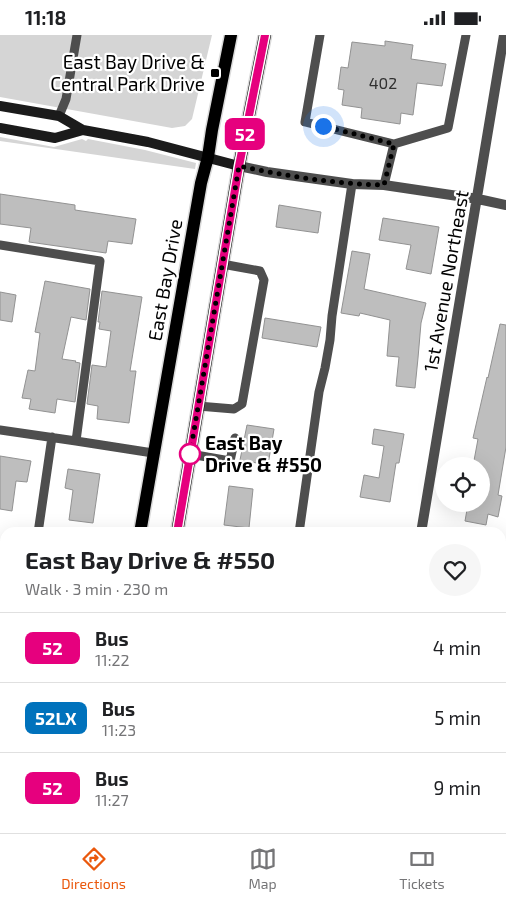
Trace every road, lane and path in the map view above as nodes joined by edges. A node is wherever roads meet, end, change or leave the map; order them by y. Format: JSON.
{"nodes":[{"id":1,"x":77,"y":35,"type":"edge"},
{"id":2,"x":231,"y":35,"type":"edge"},
{"id":3,"x":265,"y":35,"type":"edge"},
{"id":4,"x":320,"y":35,"type":"edge"},
{"id":5,"x":466,"y":35,"type":"edge"},
{"id":6,"x":504,"y":35,"type":"edge"},
{"id":7,"x":0,"y":106,"type":"edge"},
{"id":8,"x":59,"y":116,"type":"junction"},
{"id":9,"x":0,"y":128,"type":"edge"},
{"id":10,"x":83,"y":130,"type":"junction"},
{"id":11,"x":394,"y":144,"type":"junction"},
{"id":12,"x":208,"y":157,"type":"junction"},
{"id":13,"x":239,"y":166,"type":"junction"},
{"id":14,"x":352,"y":184,"type":"junction"},
{"id":15,"x":384,"y":185,"type":"junction"},
{"id":16,"x":478,"y":199,"type":"junction"},
{"id":17,"x":506,"y":205,"type":"edge"},
{"id":18,"x":0,"y":245,"type":"edge"},
{"id":19,"x":222,"y":264,"type":"junction"},
{"id":20,"x":198,"y":406,"type":"junction"},
{"id":21,"x":0,"y":430,"type":"edge"},
{"id":22,"x":52,"y":437,"type":"junction"},
{"id":23,"x":235,"y":437,"type":"dead end"},
{"id":24,"x":76,"y":441,"type":"junction"},
{"id":25,"x":153,"y":453,"type":"junction"},
{"id":26,"x":190,"y":454,"type":"junction"},
{"id":27,"x":39,"y":527,"type":"edge"},
{"id":28,"x":141,"y":527,"type":"edge"},
{"id":29,"x":178,"y":527,"type":"edge"},
{"id":30,"x":300,"y":527,"type":"edge"},
{"id":31,"x":422,"y":527,"type":"edge"}],
"edges":[{"from":1,"to":8,"type":"lane"},
{"from":2,"to":12,"type":"main road","name":"East Bay Drive"},
{"from":3,"to":13,"type":"main road"},
{"from":4,"to":11,"type":"lane"},
{"from":5,"to":11,"type":"lane"},
{"from":6,"to":16,"type":"street","name":"1st Avenue Northeast"},
{"from":7,"to":8,"type":"street"},
{"from":8,"to":10,"type":"street"},
{"from":9,"to":10,"type":"street"},
{"from":10,"to":12,"type":"street"},
{"from":11,"to":15,"type":"lane"},
{"from":12,"to":13,"type":"street"},
{"from":12,"to":25,"type":"main road","name":"East Bay Drive"},
{"from":13,"to":14,"type":"street"},
{"from":13,"to":19,"type":"main road"},
{"from":14,"to":15,"type":"street"},
{"from":14,"to":30,"type":"lane"},
{"from":15,"to":16,"type":"street"},
{"from":16,"to":17,"type":"street"},
{"from":16,"to":31,"type":"street","name":"1st Avenue Northeast"},
{"from":18,"to":24,"type":"lane"},
{"from":19,"to":20,"type":"main road"},
{"from":19,"to":20,"type":"lane"},
{"from":20,"to":26,"type":"main road"},
{"from":21,"to":22,"type":"lane"},
{"from":22,"to":24,"type":"lane"},
{"from":22,"to":27,"type":"lane"},
{"from":23,"to":26,"type":"lane"},
{"from":24,"to":25,"type":"lane"},
{"from":25,"to":28,"type":"main road","name":"East Bay Drive"},
{"from":26,"to":29,"type":"main road"}]}
